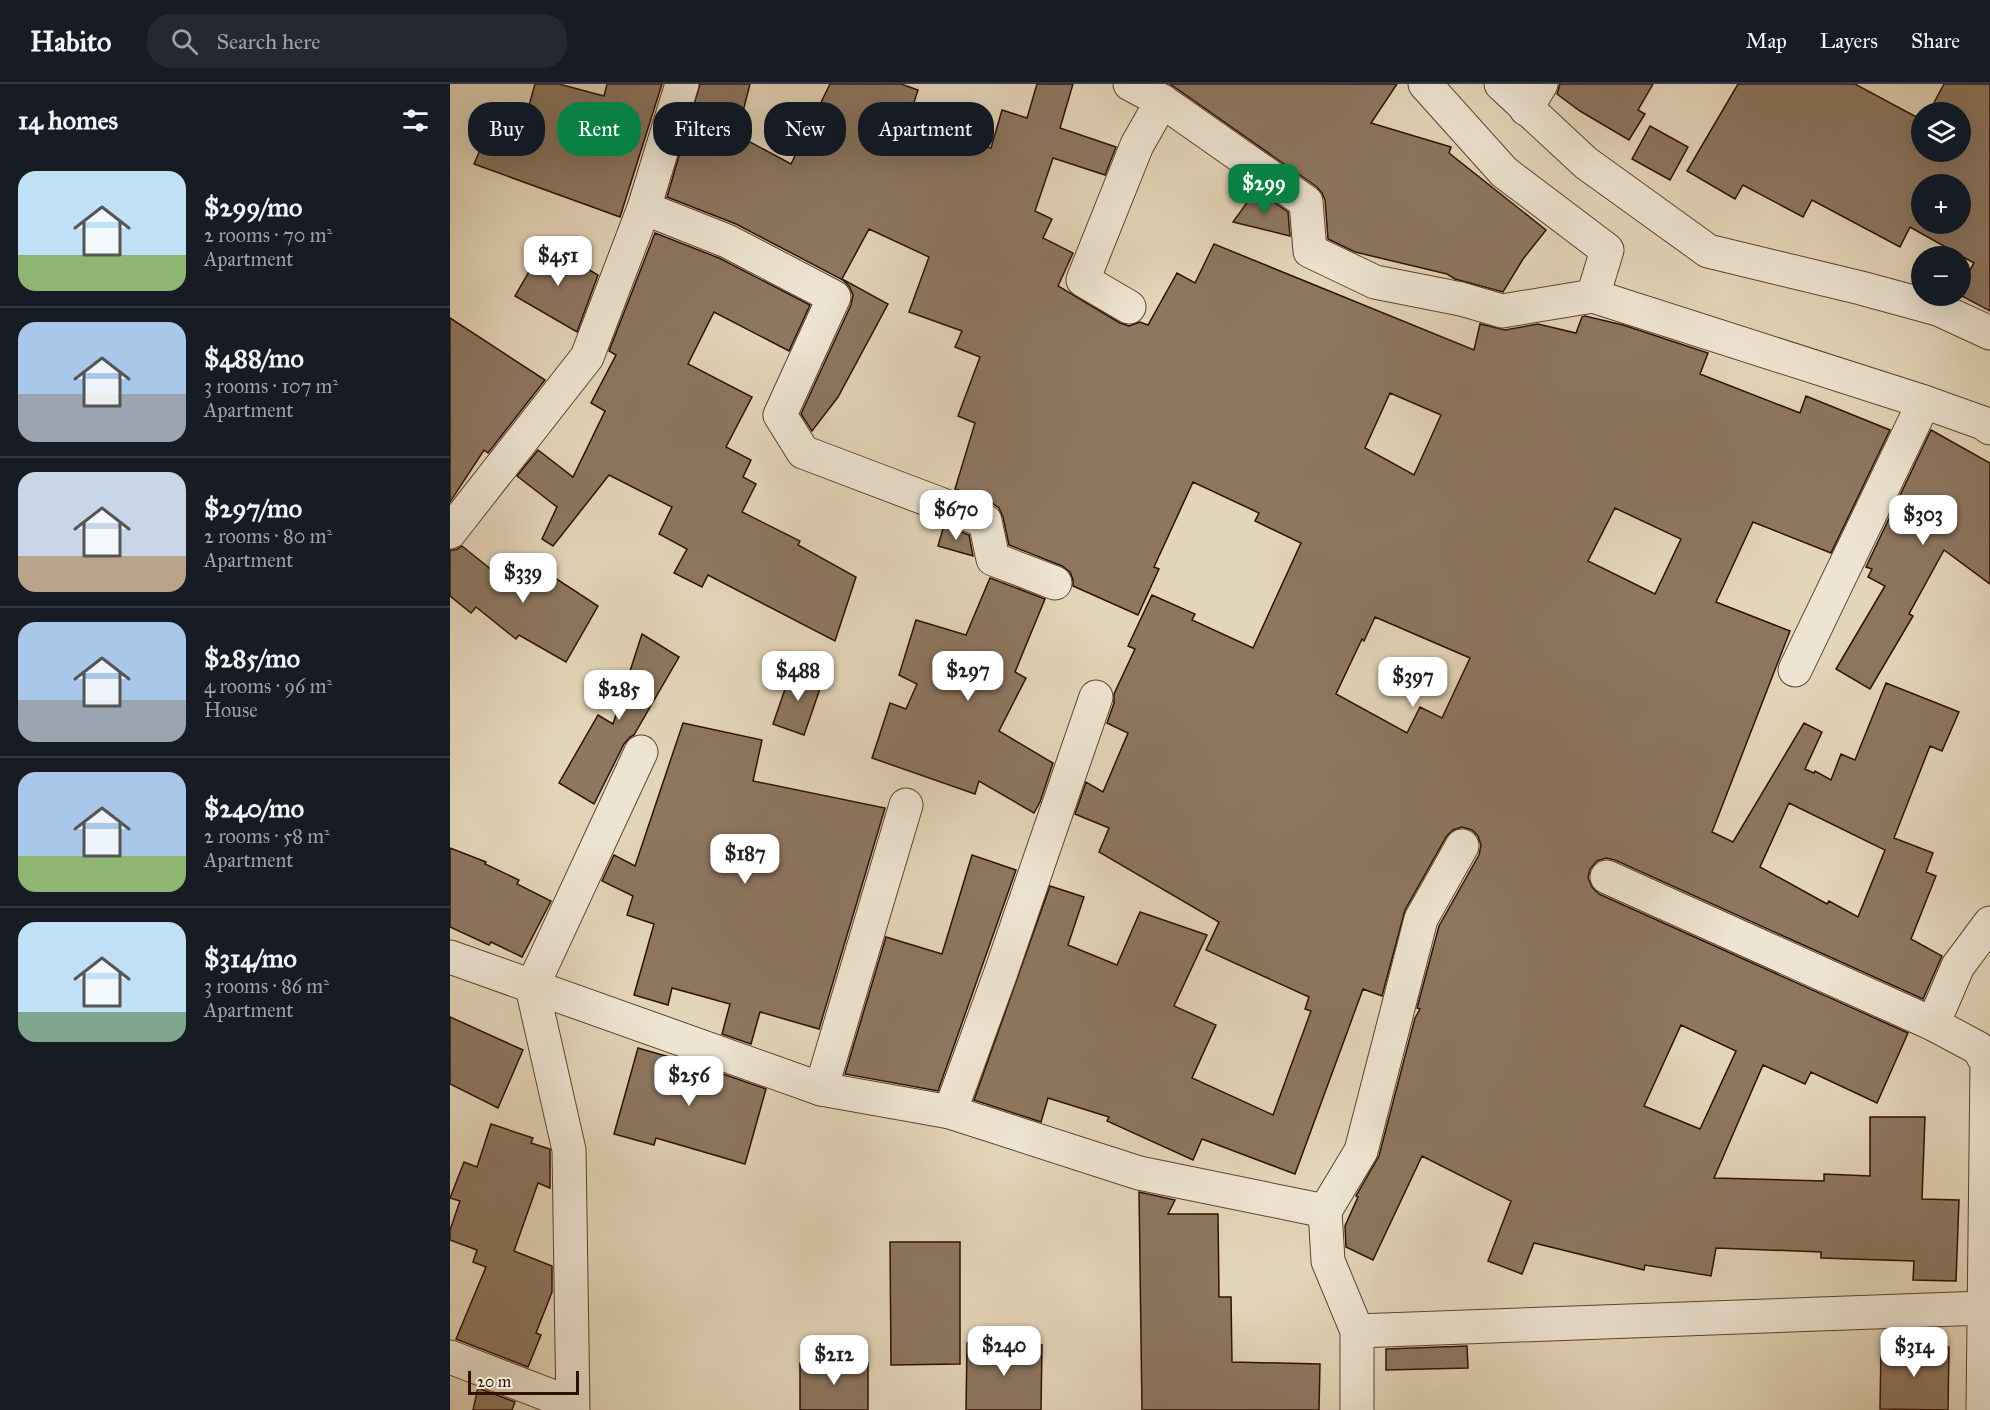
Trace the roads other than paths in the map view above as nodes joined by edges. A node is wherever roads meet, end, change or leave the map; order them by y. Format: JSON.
{"nodes":[{"id":1,"x":682,"y":84,"type":"edge"},
{"id":2,"x":1130,"y":84,"type":"edge"},
{"id":3,"x":1425,"y":84,"type":"edge"},
{"id":4,"x":1501,"y":84,"type":"edge"},
{"id":5,"x":1534,"y":97,"type":"edge"},
{"id":6,"x":1161,"y":101,"type":"junction"},
{"id":7,"x":644,"y":208,"type":"junction"},
{"id":8,"x":1593,"y":296,"type":"junction"},
{"id":9,"x":1129,"y":307,"type":"dead end"},
{"id":10,"x":1990,"y":333,"type":"edge"},
{"id":11,"x":1924,"y":402,"type":"junction"},
{"id":12,"x":1988,"y":418,"type":"edge"},
{"id":13,"x":450,"y":532,"type":"edge"},
{"id":14,"x":1055,"y":584,"type":"dead end"},
{"id":15,"x":1795,"y":670,"type":"dead end"},
{"id":16,"x":1096,"y":697,"type":"dead end"},
{"id":17,"x":641,"y":752,"type":"dead end"},
{"id":18,"x":906,"y":805,"type":"dead end"},
{"id":19,"x":1462,"y":846,"type":"dead end"},
{"id":20,"x":1607,"y":877,"type":"dead end"},
{"id":21,"x":1990,"y":923,"type":"edge"},
{"id":22,"x":450,"y":957,"type":"edge"},
{"id":23,"x":532,"y":987,"type":"junction"},
{"id":24,"x":1933,"y":1024,"type":"junction"},
{"id":25,"x":821,"y":1089,"type":"junction"},
{"id":26,"x":950,"y":1112,"type":"junction"},
{"id":27,"x":1325,"y":1211,"type":"junction"},
{"id":28,"x":1986,"y":1320,"type":"edge"},
{"id":29,"x":1357,"y":1331,"type":"junction"},
{"id":30,"x":450,"y":1357,"type":"edge"},
{"id":31,"x":572,"y":1407,"type":"edge"},
{"id":32,"x":1357,"y":1410,"type":"edge"},
{"id":33,"x":1983,"y":1410,"type":"edge"}],
"edges":[{"from":1,"to":7,"type":"street"},
{"from":2,"to":6,"type":"street"},
{"from":3,"to":8,"type":"street"},
{"from":4,"to":5,"type":"street"},
{"from":5,"to":10,"type":"street"},
{"from":6,"to":8,"type":"street"},
{"from":6,"to":9,"type":"street"},
{"from":7,"to":13,"type":"street"},
{"from":7,"to":14,"type":"street"},
{"from":8,"to":11,"type":"street"},
{"from":11,"to":12,"type":"street"},
{"from":11,"to":15,"type":"street"},
{"from":16,"to":26,"type":"street"},
{"from":17,"to":23,"type":"street"},
{"from":18,"to":25,"type":"street"},
{"from":19,"to":27,"type":"street"},
{"from":20,"to":24,"type":"street"},
{"from":21,"to":24,"type":"street"},
{"from":22,"to":23,"type":"street"},
{"from":23,"to":25,"type":"street"},
{"from":23,"to":31,"type":"street"},
{"from":24,"to":28,"type":"street"},
{"from":25,"to":26,"type":"street"},
{"from":26,"to":27,"type":"street"},
{"from":27,"to":29,"type":"street"},
{"from":28,"to":29,"type":"street"},
{"from":28,"to":33,"type":"street"},
{"from":29,"to":32,"type":"street"},
{"from":30,"to":31,"type":"street"}]}
